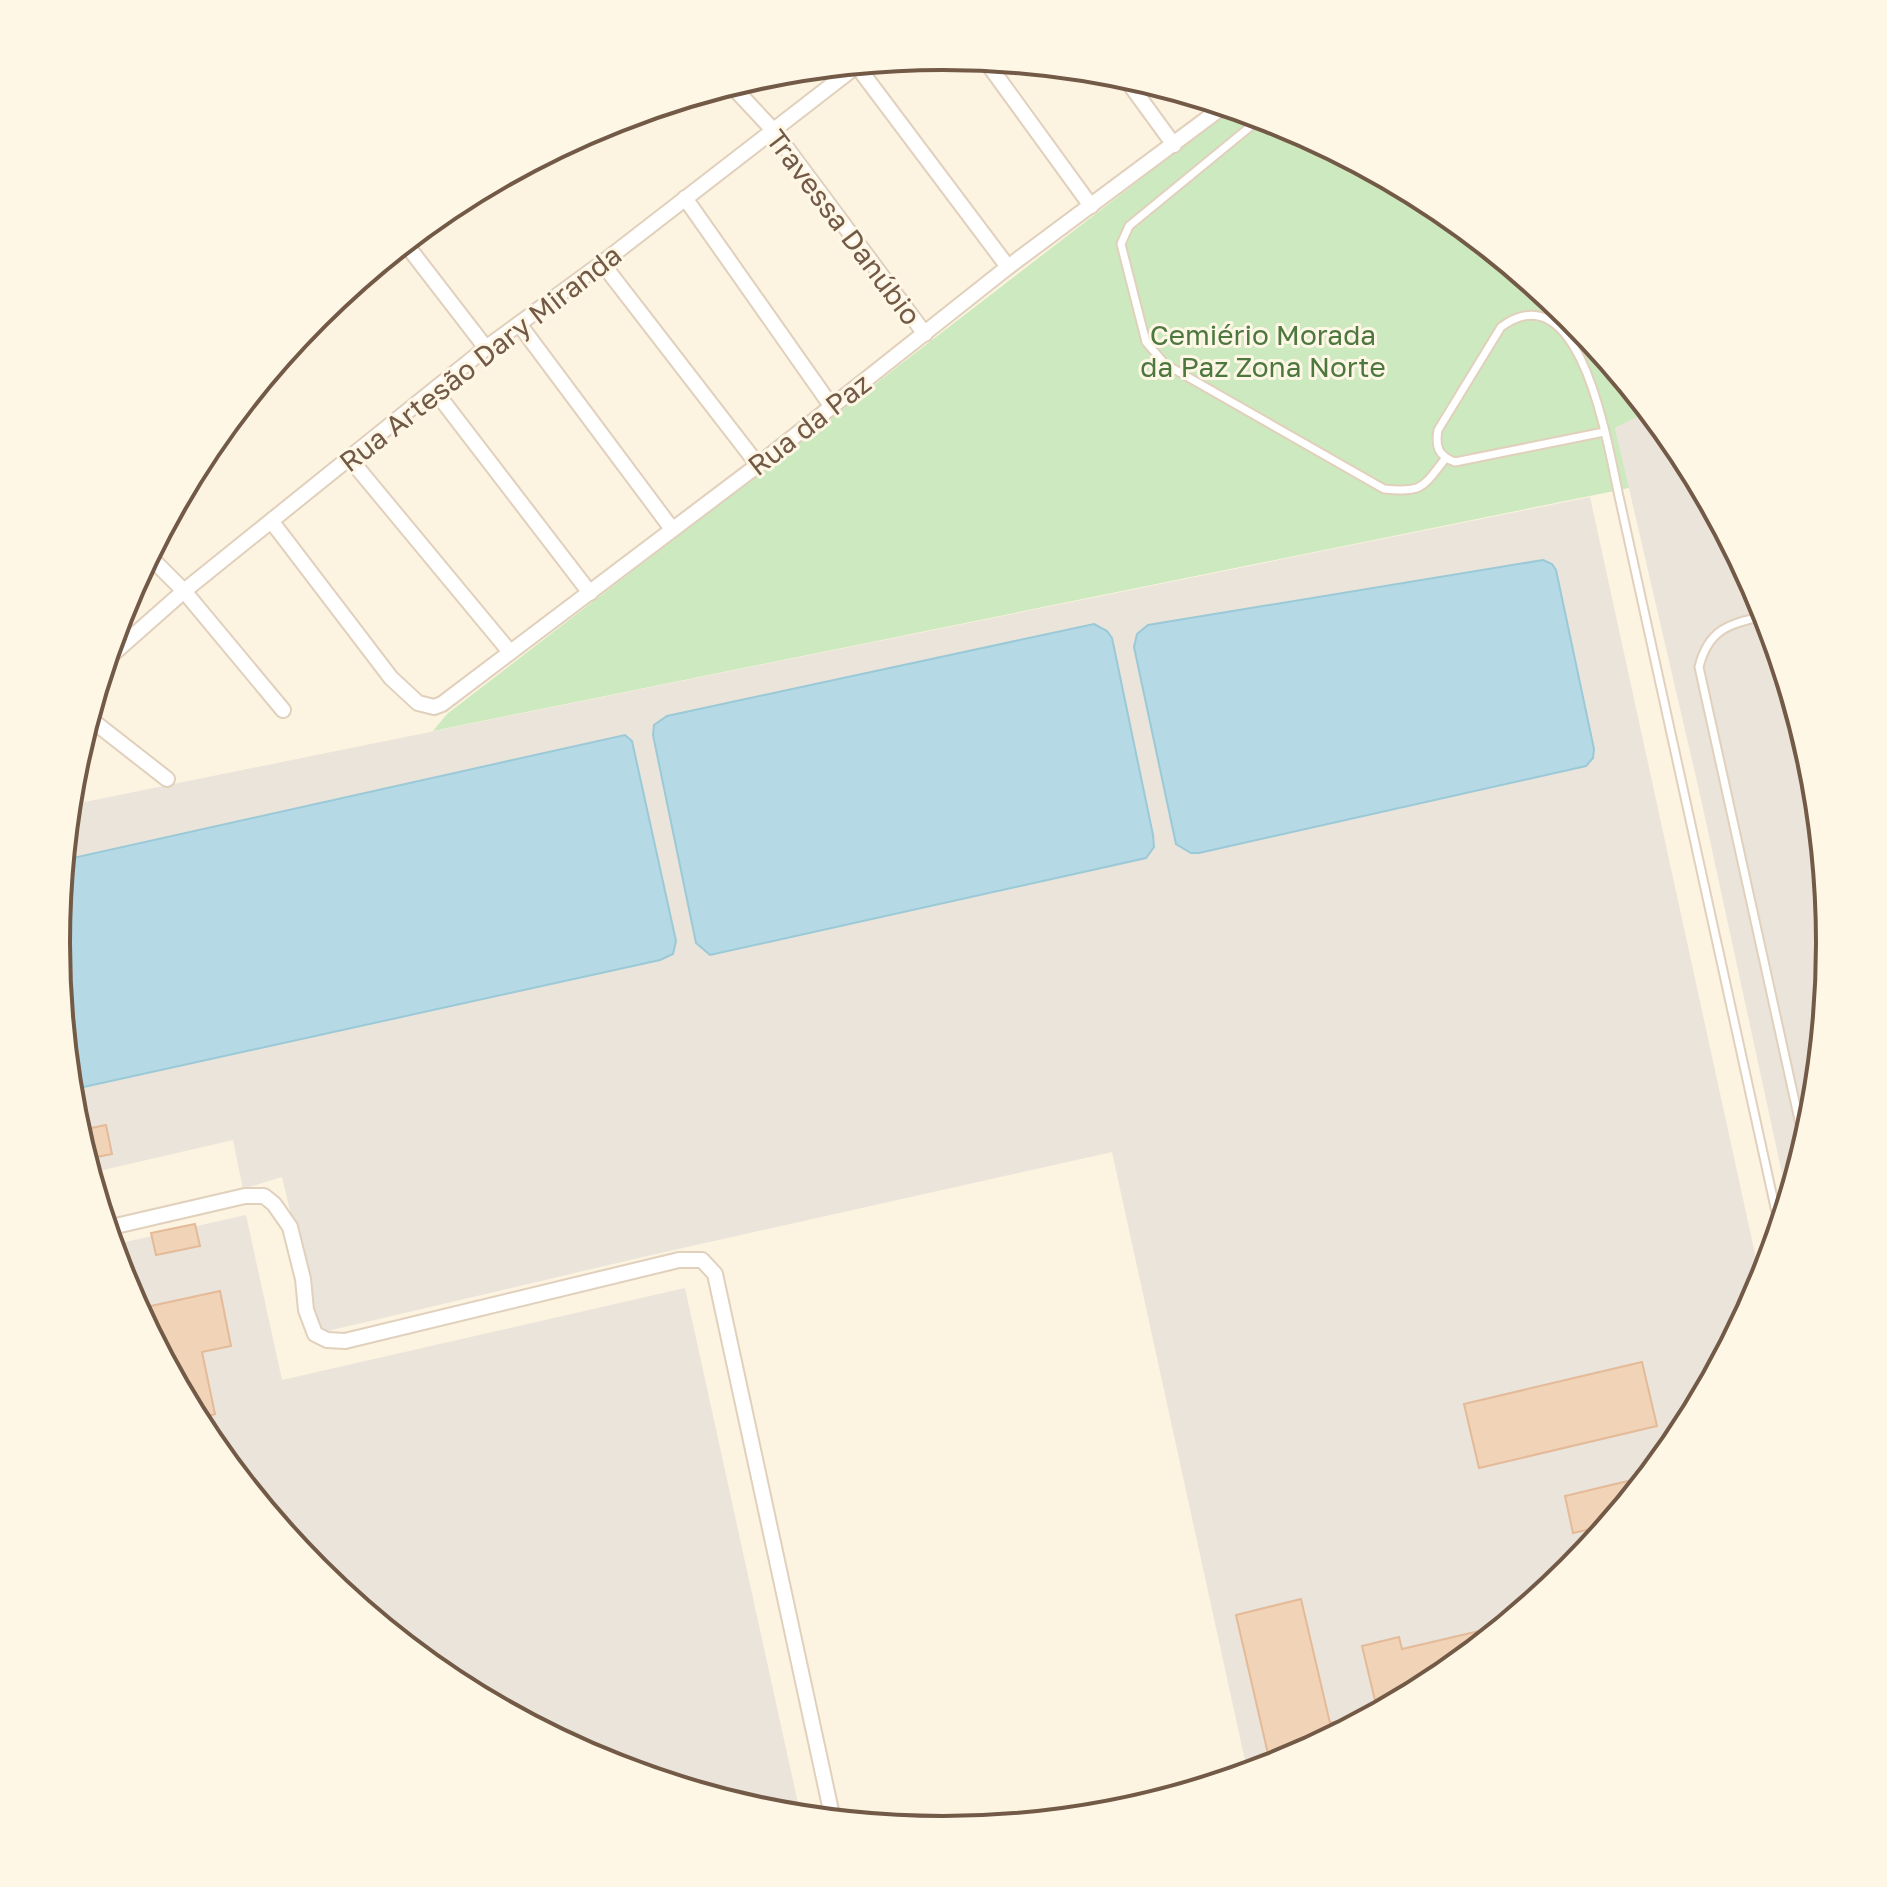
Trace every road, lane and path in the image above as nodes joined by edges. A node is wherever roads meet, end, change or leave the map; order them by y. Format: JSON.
{"nodes":[{"id":1,"x":994,"y":72,"type":"edge"},
{"id":2,"x":865,"y":74,"type":"edge"},
{"id":3,"x":844,"y":76,"type":"edge"},
{"id":4,"x":1135,"y":92,"type":"edge"},
{"id":5,"x":740,"y":95,"type":"edge"},
{"id":6,"x":1215,"y":113,"type":"edge"},
{"id":7,"x":1251,"y":126,"type":"edge"},
{"id":8,"x":774,"y":131,"type":"junction"},
{"id":9,"x":1174,"y":145,"type":"junction"},
{"id":10,"x":685,"y":198,"type":"junction"},
{"id":11,"x":1091,"y":206,"type":"junction"},
{"id":12,"x":411,"y":251,"type":"edge"},
{"id":13,"x":602,"y":263,"type":"junction"},
{"id":14,"x":1008,"y":267,"type":"junction"},
{"id":15,"x":519,"y":324,"type":"junction"},
{"id":16,"x":925,"y":334,"type":"junction"},
{"id":17,"x":1573,"y":342,"type":"joint"},
{"id":18,"x":486,"y":348,"type":"junction"},
{"id":19,"x":435,"y":391,"type":"junction"},
{"id":20,"x":832,"y":407,"type":"junction"},
{"id":21,"x":1604,"y":432,"type":"junction"},
{"id":22,"x":350,"y":459,"type":"junction"},
{"id":23,"x":1445,"y":459,"type":"junction"},
{"id":24,"x":758,"y":465,"type":"junction"},
{"id":25,"x":272,"y":522,"type":"junction"},
{"id":26,"x":672,"y":529,"type":"junction"},
{"id":27,"x":157,"y":564,"type":"edge"},
{"id":28,"x":184,"y":591,"type":"junction"},
{"id":29,"x":590,"y":593,"type":"junction"},
{"id":30,"x":1754,"y":618,"type":"edge"},
{"id":31,"x":123,"y":645,"type":"edge"},
{"id":32,"x":510,"y":652,"type":"junction"},
{"id":33,"x":283,"y":710,"type":"dead end"},
{"id":34,"x":98,"y":725,"type":"edge"},
{"id":35,"x":167,"y":779,"type":"dead end"},
{"id":36,"x":1799,"y":1119,"type":"edge"},
{"id":37,"x":1775,"y":1209,"type":"edge"},
{"id":38,"x":117,"y":1226,"type":"edge"},
{"id":39,"x":831,"y":1810,"type":"edge"}],
"edges":[{"from":1,"to":11,"type":"street"},
{"from":2,"to":14,"type":"street"},
{"from":3,"to":8,"type":"street","name":"Rua Artesão Dary Miranda"},
{"from":4,"to":9,"type":"street"},
{"from":5,"to":8,"type":"street","name":"Travessa Danúbio"},
{"from":6,"to":9,"type":"street","name":"Rua da Paz"},
{"from":7,"to":23,"type":"lane"},
{"from":8,"to":10,"type":"street","name":"Rua Artesão Dary Miranda"},
{"from":8,"to":16,"type":"street","name":"Travessa Danúbio"},
{"from":9,"to":11,"type":"street","name":"Rua da Paz"},
{"from":10,"to":13,"type":"street","name":"Rua Artesão Dary Miranda"},
{"from":10,"to":20,"type":"street"},
{"from":11,"to":14,"type":"street","name":"Rua da Paz"},
{"from":12,"to":18,"type":"street"},
{"from":13,"to":15,"type":"street","name":"Rua Artesão Dary Miranda"},
{"from":13,"to":24,"type":"street"},
{"from":14,"to":16,"type":"street","name":"Rua da Paz"},
{"from":15,"to":18,"type":"street","name":"Rua Artesão Dary Miranda"},
{"from":15,"to":26,"type":"street"},
{"from":16,"to":20,"type":"street","name":"Rua da Paz"},
{"from":17,"to":21,"type":"lane"},
{"from":17,"to":23,"type":"lane"},
{"from":18,"to":19,"type":"street","name":"Rua Artesão Dary Miranda"},
{"from":19,"to":22,"type":"street","name":"Rua Artesão Dary Miranda"},
{"from":19,"to":29,"type":"street"},
{"from":20,"to":24,"type":"street","name":"Rua da Paz"},
{"from":21,"to":23,"type":"lane"},
{"from":21,"to":37,"type":"lane"},
{"from":22,"to":25,"type":"street","name":"Rua Artesão Dary Miranda"},
{"from":22,"to":32,"type":"street"},
{"from":24,"to":26,"type":"street","name":"Rua da Paz"},
{"from":25,"to":28,"type":"street","name":"Rua Artesão Dary Miranda"},
{"from":25,"to":32,"type":"street","name":"Rua da Paz"},
{"from":26,"to":29,"type":"street","name":"Rua da Paz"},
{"from":27,"to":28,"type":"street"},
{"from":28,"to":31,"type":"street","name":"Rua Artesão Dary Miranda"},
{"from":28,"to":33,"type":"street"},
{"from":29,"to":32,"type":"street","name":"Rua da Paz"},
{"from":30,"to":36,"type":"lane"},
{"from":34,"to":35,"type":"street"},
{"from":38,"to":39,"type":"street"}]}
